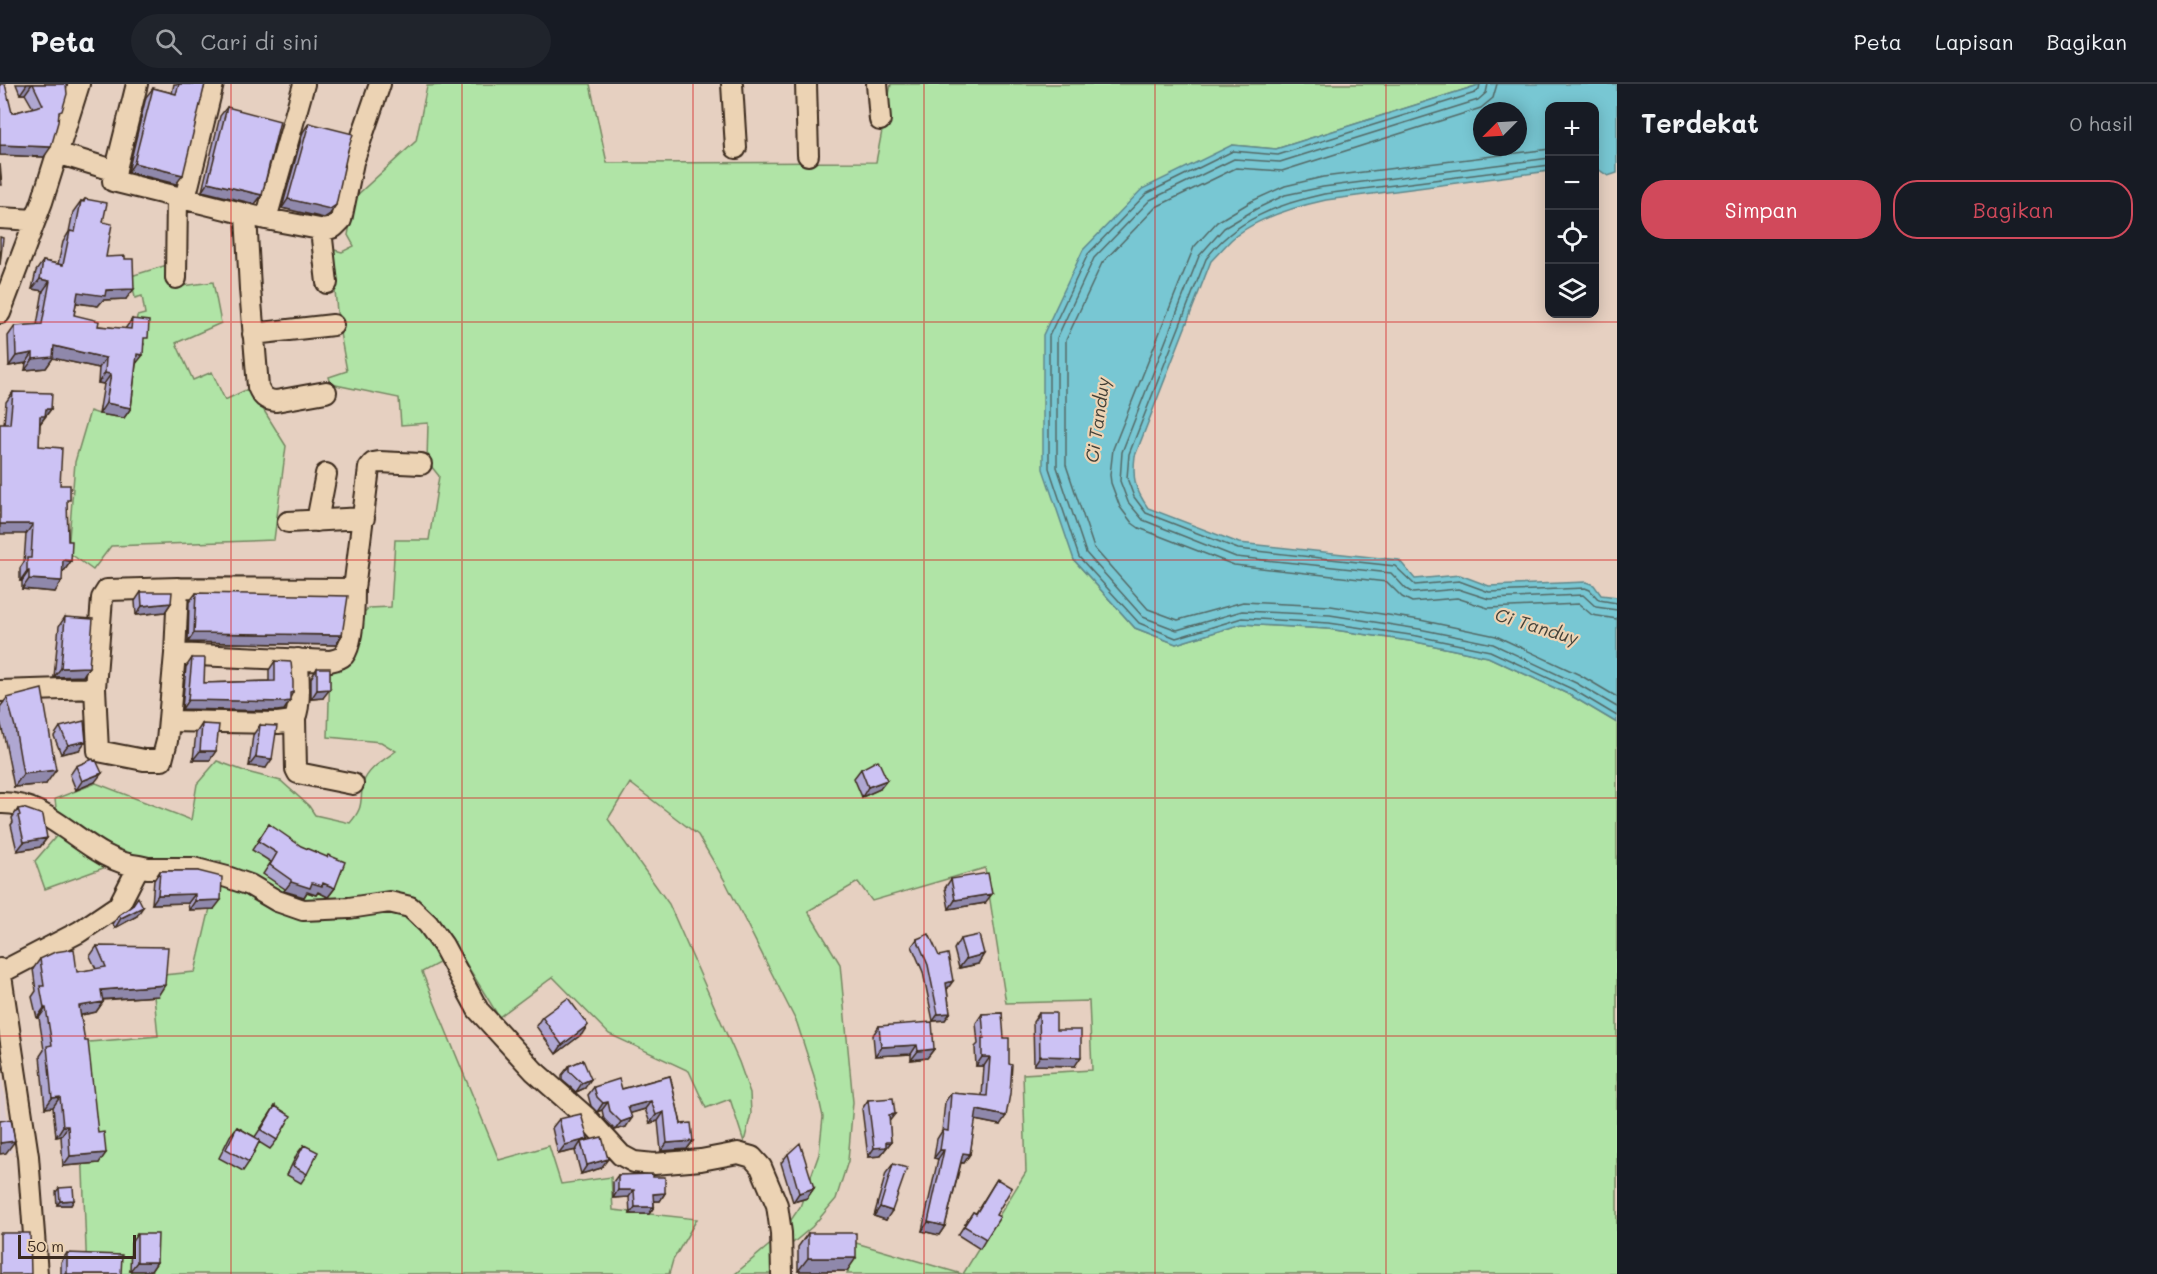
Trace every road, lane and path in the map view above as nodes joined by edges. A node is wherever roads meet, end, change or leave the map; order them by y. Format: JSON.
{"nodes":[{"id":1,"x":79,"y":84,"type":"edge"},
{"id":2,"x":137,"y":84,"type":"edge"},
{"id":3,"x":213,"y":84,"type":"edge"},
{"id":4,"x":304,"y":84,"type":"edge"},
{"id":5,"x":380,"y":84,"type":"edge"},
{"id":6,"x":732,"y":84,"type":"edge"},
{"id":7,"x":806,"y":84,"type":"edge"},
{"id":8,"x":878,"y":84,"type":"edge"},
{"id":9,"x":880,"y":120,"type":"dead end"},
{"id":10,"x":736,"y":148,"type":"dead end"},
{"id":11,"x":57,"y":153,"type":"junction"},
{"id":12,"x":808,"y":154,"type":"dead end"},
{"id":13,"x":116,"y":171,"type":"junction"},
{"id":14,"x":181,"y":198,"type":"junction"},
{"id":15,"x":256,"y":216,"type":"junction"},
{"id":16,"x":0,"y":218,"type":"edge"},
{"id":17,"x":35,"y":220,"type":"junction"},
{"id":18,"x":321,"y":230,"type":"junction"},
{"id":19,"x":176,"y":278,"type":"dead end"},
{"id":20,"x":327,"y":283,"type":"dead end"},
{"id":21,"x":0,"y":313,"type":"edge"},
{"id":22,"x":333,"y":325,"type":"dead end"},
{"id":23,"x":253,"y":334,"type":"junction"},
{"id":24,"x":326,"y":392,"type":"dead end"},
{"id":25,"x":421,"y":464,"type":"dead end"},
{"id":26,"x":326,"y":474,"type":"dead end"},
{"id":27,"x":363,"y":518,"type":"junction"},
{"id":28,"x":317,"y":520,"type":"junction"},
{"id":29,"x":288,"y":522,"type":"dead end"},
{"id":30,"x":178,"y":588,"type":"junction"},
{"id":31,"x":354,"y":589,"type":"junction"},
{"id":32,"x":175,"y":654,"type":"junction"},
{"id":33,"x":298,"y":659,"type":"junction"},
{"id":34,"x":95,"y":688,"type":"junction"},
{"id":35,"x":0,"y":691,"type":"edge"},
{"id":36,"x":295,"y":719,"type":"junction"},
{"id":37,"x":169,"y":721,"type":"junction"},
{"id":38,"x":353,"y":784,"type":"dead end"},
{"id":39,"x":0,"y":803,"type":"edge"},
{"id":40,"x":139,"y":866,"type":"junction"},
{"id":41,"x":0,"y":971,"type":"edge"},
{"id":42,"x":37,"y":1274,"type":"edge"},
{"id":43,"x":782,"y":1274,"type":"edge"}],
"edges":[{"from":1,"to":11,"type":"street"},
{"from":2,"to":13,"type":"street"},
{"from":3,"to":14,"type":"street"},
{"from":4,"to":15,"type":"street"},
{"from":5,"to":18,"type":"street"},
{"from":6,"to":10,"type":"street"},
{"from":7,"to":12,"type":"street"},
{"from":8,"to":9,"type":"street"},
{"from":11,"to":13,"type":"street"},
{"from":11,"to":17,"type":"street"},
{"from":13,"to":14,"type":"street"},
{"from":14,"to":15,"type":"street"},
{"from":14,"to":19,"type":"street"},
{"from":15,"to":18,"type":"street"},
{"from":15,"to":23,"type":"street"},
{"from":16,"to":17,"type":"street"},
{"from":17,"to":21,"type":"street"},
{"from":18,"to":20,"type":"street"},
{"from":22,"to":23,"type":"street"},
{"from":23,"to":24,"type":"street"},
{"from":25,"to":27,"type":"street"},
{"from":26,"to":28,"type":"street"},
{"from":27,"to":28,"type":"street"},
{"from":27,"to":31,"type":"street"},
{"from":28,"to":29,"type":"street"},
{"from":30,"to":31,"type":"street"},
{"from":30,"to":32,"type":"street"},
{"from":30,"to":34,"type":"street"},
{"from":31,"to":33,"type":"street"},
{"from":32,"to":33,"type":"street"},
{"from":32,"to":37,"type":"street"},
{"from":33,"to":36,"type":"street"},
{"from":34,"to":35,"type":"street"},
{"from":34,"to":37,"type":"street"},
{"from":36,"to":37,"type":"street"},
{"from":36,"to":38,"type":"street"},
{"from":39,"to":40,"type":"street"},
{"from":40,"to":41,"type":"street"},
{"from":40,"to":43,"type":"street"},
{"from":41,"to":42,"type":"street"}]}
